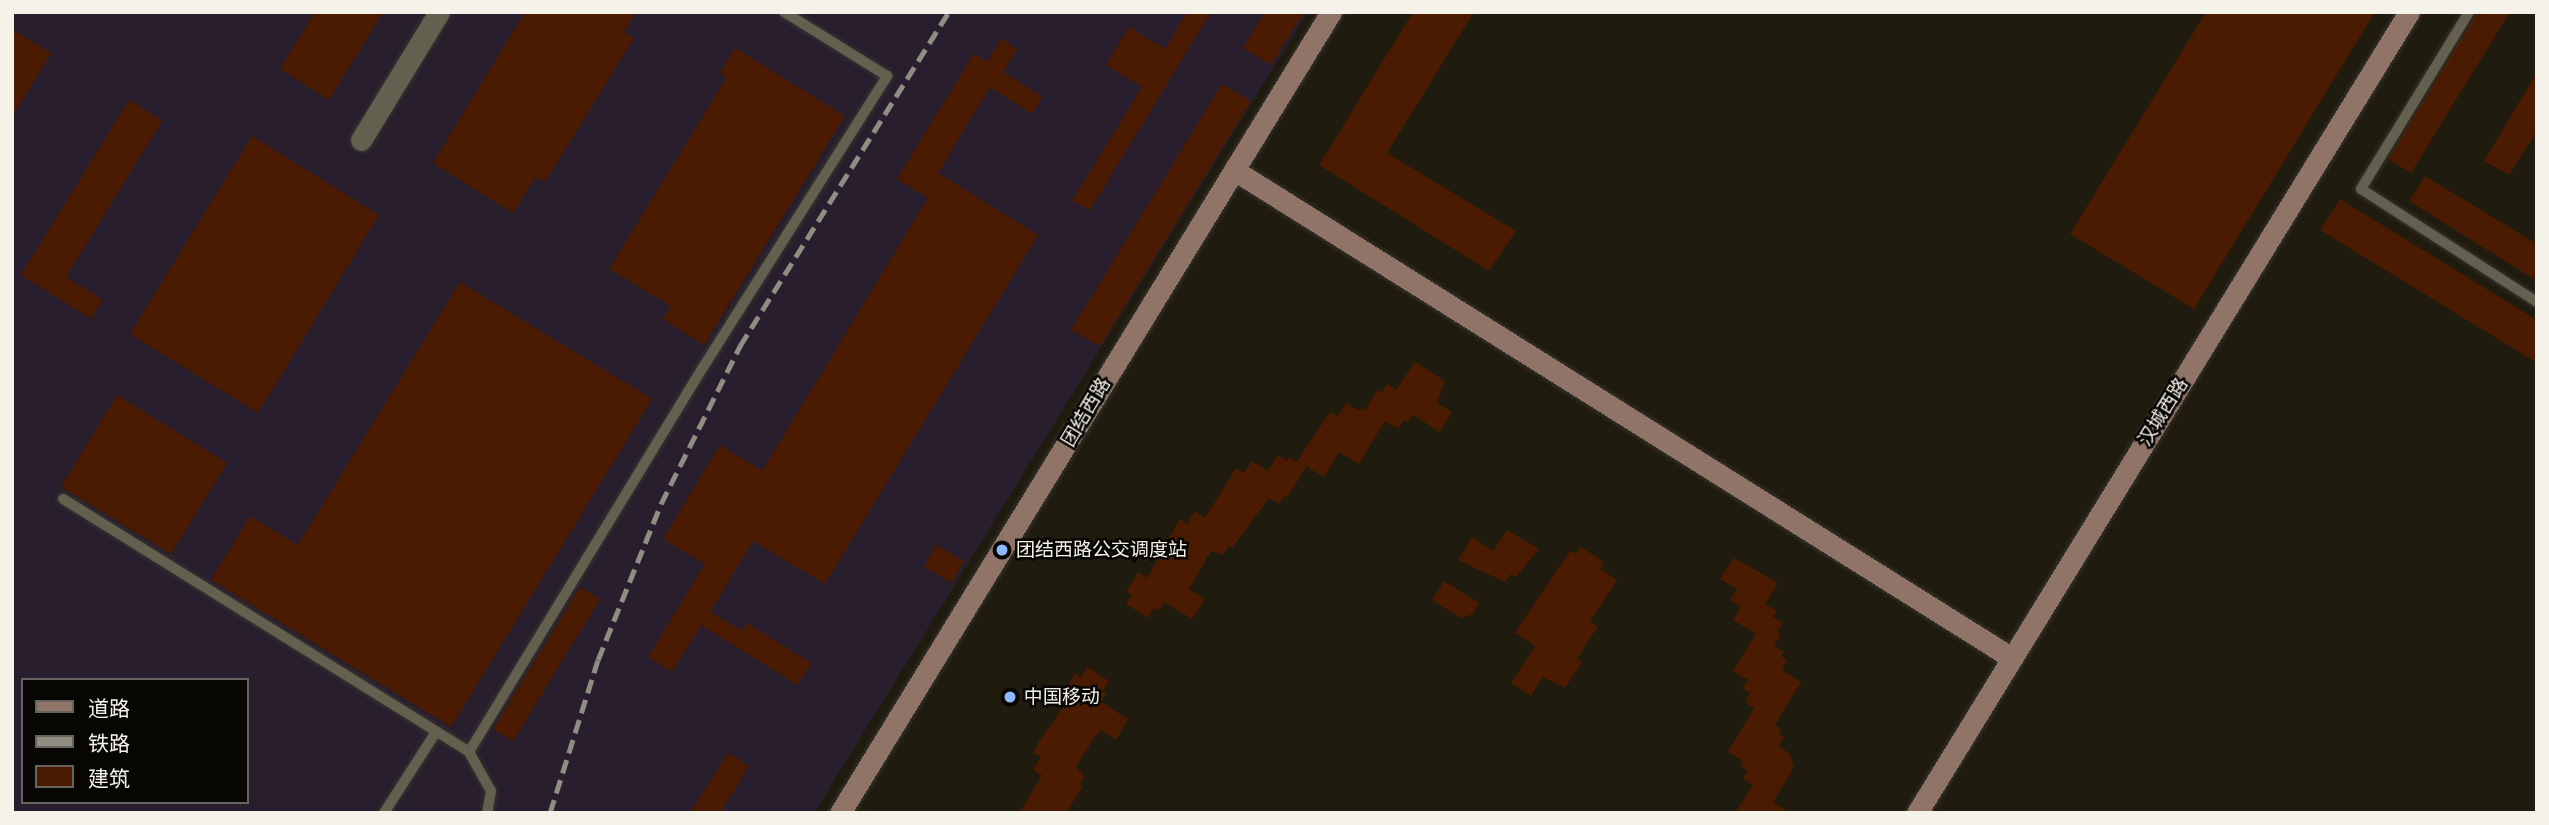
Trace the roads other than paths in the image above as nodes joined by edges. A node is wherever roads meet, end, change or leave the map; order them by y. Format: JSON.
{"nodes":[{"id":1,"x":439,"y":12,"type":"edge"},
{"id":2,"x":784,"y":12,"type":"edge"},
{"id":3,"x":1331,"y":12,"type":"edge"},
{"id":4,"x":2409,"y":12,"type":"edge"},
{"id":5,"x":2469,"y":12,"type":"edge"},
{"id":6,"x":361,"y":140,"type":"dead end"},
{"id":7,"x":1234,"y":170,"type":"junction"},
{"id":8,"x":2537,"y":302,"type":"edge"},
{"id":9,"x":63,"y":499,"type":"dead end"},
{"id":10,"x":2012,"y":658,"type":"junction"},
{"id":11,"x":436,"y":732,"type":"junction"},
{"id":12,"x":469,"y":752,"type":"junction"},
{"id":13,"x":384,"y":813,"type":"edge"},
{"id":14,"x":487,"y":813,"type":"edge"},
{"id":15,"x":840,"y":813,"type":"edge"},
{"id":16,"x":1917,"y":813,"type":"edge"}],
"edges":[{"from":1,"to":6,"type":"street"},
{"from":2,"to":12,"type":"lane"},
{"from":3,"to":7,"type":"street","name":"团结西路"},
{"from":4,"to":10,"type":"street","name":"汉城西路"},
{"from":5,"to":8,"type":"lane"},
{"from":7,"to":10,"type":"street"},
{"from":7,"to":15,"type":"street","name":"团结西路"},
{"from":9,"to":11,"type":"lane"},
{"from":10,"to":16,"type":"street","name":"汉城西路"},
{"from":11,"to":12,"type":"lane"},
{"from":11,"to":13,"type":"lane"},
{"from":12,"to":14,"type":"lane"}]}
